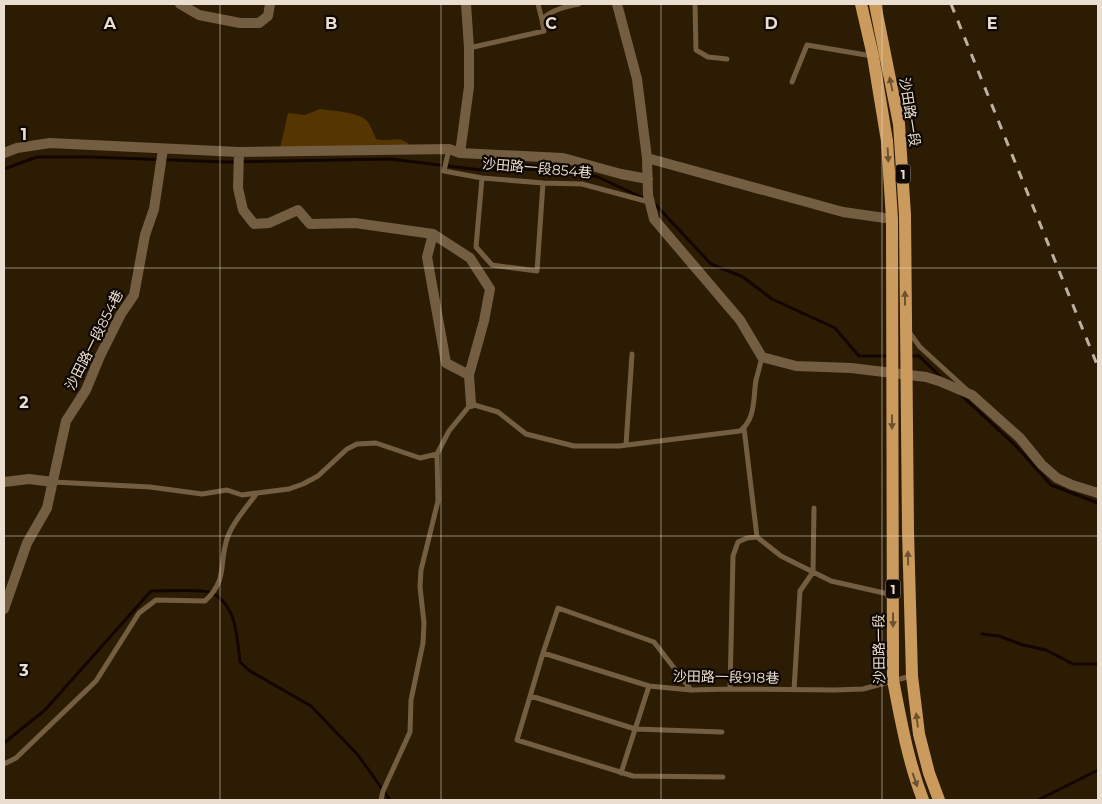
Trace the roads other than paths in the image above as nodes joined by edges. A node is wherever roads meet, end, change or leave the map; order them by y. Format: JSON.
{"nodes":[{"id":1,"x":180,"y":4,"type":"edge"},
{"id":2,"x":270,"y":4,"type":"edge"},
{"id":3,"x":466,"y":4,"type":"edge"},
{"id":4,"x":538,"y":4,"type":"edge"},
{"id":5,"x":579,"y":4,"type":"edge"},
{"id":6,"x":618,"y":4,"type":"edge"},
{"id":7,"x":695,"y":4,"type":"edge"},
{"id":8,"x":861,"y":4,"type":"edge"},
{"id":9,"x":875,"y":4,"type":"edge"},
{"id":10,"x":542,"y":20,"type":"junction"},
{"id":11,"x":469,"y":48,"type":"junction"},
{"id":12,"x":873,"y":56,"type":"junction"},
{"id":13,"x":727,"y":59,"type":"dead end"},
{"id":14,"x":792,"y":82,"type":"dead end"},
{"id":15,"x":449,"y":148,"type":"junction"},
{"id":16,"x":163,"y":149,"type":"junction"},
{"id":17,"x":239,"y":152,"type":"junction"},
{"id":18,"x":4,"y":153,"type":"edge"},
{"id":19,"x":460,"y":153,"type":"junction"},
{"id":20,"x":647,"y":158,"type":"junction"},
{"id":21,"x":482,"y":178,"type":"junction"},
{"id":22,"x":648,"y":179,"type":"junction"},
{"id":23,"x":543,"y":183,"type":"junction"},
{"id":24,"x":650,"y":202,"type":"junction"},
{"id":25,"x":892,"y":219,"type":"junction"},
{"id":26,"x":433,"y":234,"type":"junction"},
{"id":27,"x":905,"y":326,"type":"junction"},
{"id":28,"x":632,"y":354,"type":"dead end"},
{"id":29,"x":762,"y":357,"type":"junction"},
{"id":30,"x":892,"y":373,"type":"junction"},
{"id":31,"x":469,"y":375,"type":"junction"},
{"id":32,"x":906,"y":375,"type":"junction"},
{"id":33,"x":972,"y":395,"type":"junction"},
{"id":34,"x":471,"y":404,"type":"junction"},
{"id":35,"x":744,"y":428,"type":"junction"},
{"id":36,"x":626,"y":446,"type":"junction"},
{"id":37,"x":437,"y":454,"type":"junction"},
{"id":38,"x":4,"y":482,"type":"edge"},
{"id":39,"x":53,"y":482,"type":"junction"},
{"id":40,"x":256,"y":493,"type":"junction"},
{"id":41,"x":1098,"y":493,"type":"edge"},
{"id":42,"x":814,"y":508,"type":"dead end"},
{"id":43,"x":757,"y":537,"type":"junction"},
{"id":44,"x":813,"y":572,"type":"junction"},
{"id":45,"x":893,"y":595,"type":"junction"},
{"id":46,"x":4,"y":609,"type":"edge"},
{"id":47,"x":543,"y":653,"type":"junction"},
{"id":48,"x":912,"y":676,"type":"junction"},
{"id":49,"x":893,"y":680,"type":"junction"},
{"id":50,"x":649,"y":686,"type":"junction"},
{"id":51,"x":730,"y":689,"type":"junction"},
{"id":52,"x":691,"y":690,"type":"junction"},
{"id":53,"x":794,"y":690,"type":"junction"},
{"id":54,"x":531,"y":696,"type":"junction"},
{"id":55,"x":635,"y":728,"type":"junction"},
{"id":56,"x":722,"y":732,"type":"dead end"},
{"id":57,"x":4,"y":764,"type":"edge"},
{"id":58,"x":622,"y":773,"type":"junction"},
{"id":59,"x":723,"y":777,"type":"dead end"},
{"id":60,"x":381,"y":800,"type":"edge"},
{"id":61,"x":923,"y":800,"type":"edge"},
{"id":62,"x":939,"y":800,"type":"edge"}],
"edges":[{"from":1,"to":2,"type":"street"},
{"from":3,"to":11,"type":"street"},
{"from":4,"to":10,"type":"lane"},
{"from":5,"to":10,"type":"lane"},
{"from":6,"to":20,"type":"street"},
{"from":7,"to":13,"type":"lane"},
{"from":8,"to":12,"type":"main road","name":"沙田路一段","number":"1"},
{"from":27,"to":9,"type":"main road","name":"沙田路一段","number":"1","one_way":true},
{"from":10,"to":11,"type":"lane"},
{"from":11,"to":19,"type":"street"},
{"from":12,"to":14,"type":"lane"},
{"from":12,"to":25,"type":"main road","name":"沙田路一段","number":"1","one_way":true},
{"from":15,"to":17,"type":"street","name":"沙田路一段854巷"},
{"from":15,"to":19,"type":"street","name":"沙田路一段854巷"},
{"from":15,"to":21,"type":"lane","name":"沙田路一段854巷"},
{"from":16,"to":17,"type":"street","name":"沙田路一段854巷"},
{"from":16,"to":18,"type":"street","name":"沙田路一段854巷"},
{"from":16,"to":39,"type":"street","name":"沙田路一段854巷"},
{"from":17,"to":26,"type":"street"},
{"from":19,"to":22,"type":"street","name":"沙田路一段854巷"},
{"from":20,"to":22,"type":"street"},
{"from":20,"to":25,"type":"street"},
{"from":21,"to":23,"type":"lane","name":"沙田路一段854巷"},
{"from":21,"to":23,"type":"lane"},
{"from":22,"to":24,"type":"street"},
{"from":23,"to":24,"type":"lane","name":"沙田路一段854巷"},
{"from":24,"to":29,"type":"street"},
{"from":25,"to":30,"type":"main road","name":"沙田路一段","number":"1"},
{"from":26,"to":31,"type":"street"},
{"from":26,"to":31,"type":"street"},
{"from":27,"to":32,"type":"main road","name":"沙田路一段","number":"1"},
{"from":27,"to":33,"type":"lane"},
{"from":28,"to":36,"type":"lane"},
{"from":29,"to":30,"type":"street"},
{"from":29,"to":35,"type":"lane"},
{"from":30,"to":32,"type":"street"},
{"from":30,"to":45,"type":"main road","name":"沙田路一段","number":"1","one_way":true},
{"from":31,"to":34,"type":"street"},
{"from":32,"to":33,"type":"street"},
{"from":48,"to":32,"type":"main road","number":"1","one_way":true},
{"from":33,"to":41,"type":"street"},
{"from":34,"to":36,"type":"lane"},
{"from":34,"to":37,"type":"lane"},
{"from":35,"to":36,"type":"lane"},
{"from":35,"to":43,"type":"lane"},
{"from":37,"to":40,"type":"lane"},
{"from":37,"to":60,"type":"lane"},
{"from":38,"to":39,"type":"street"},
{"from":39,"to":40,"type":"lane"},
{"from":39,"to":46,"type":"street","name":"沙田路一段854巷"},
{"from":40,"to":57,"type":"lane"},
{"from":42,"to":44,"type":"lane"},
{"from":43,"to":44,"type":"lane"},
{"from":43,"to":51,"type":"lane"},
{"from":44,"to":45,"type":"lane"},
{"from":44,"to":53,"type":"lane"},
{"from":45,"to":49,"type":"main road","name":"沙田路一段","number":"1","one_way":true},
{"from":47,"to":50,"type":"lane","name":"沙田路一段918巷"},
{"from":47,"to":52,"type":"lane"},
{"from":47,"to":54,"type":"lane"},
{"from":48,"to":49,"type":"lane","name":"沙田路一段918巷"},
{"from":62,"to":48,"type":"main road","number":"1","one_way":true},
{"from":49,"to":53,"type":"lane","name":"沙田路一段918巷"},
{"from":49,"to":61,"type":"main road","name":"沙田路一段","number":"1","one_way":true},
{"from":50,"to":52,"type":"lane","name":"沙田路一段918巷"},
{"from":50,"to":55,"type":"lane"},
{"from":51,"to":52,"type":"lane","name":"沙田路一段918巷"},
{"from":51,"to":53,"type":"lane","name":"沙田路一段918巷"},
{"from":54,"to":55,"type":"lane"},
{"from":54,"to":58,"type":"lane"},
{"from":55,"to":56,"type":"lane"},
{"from":55,"to":58,"type":"lane"},
{"from":58,"to":59,"type":"lane"}]}
